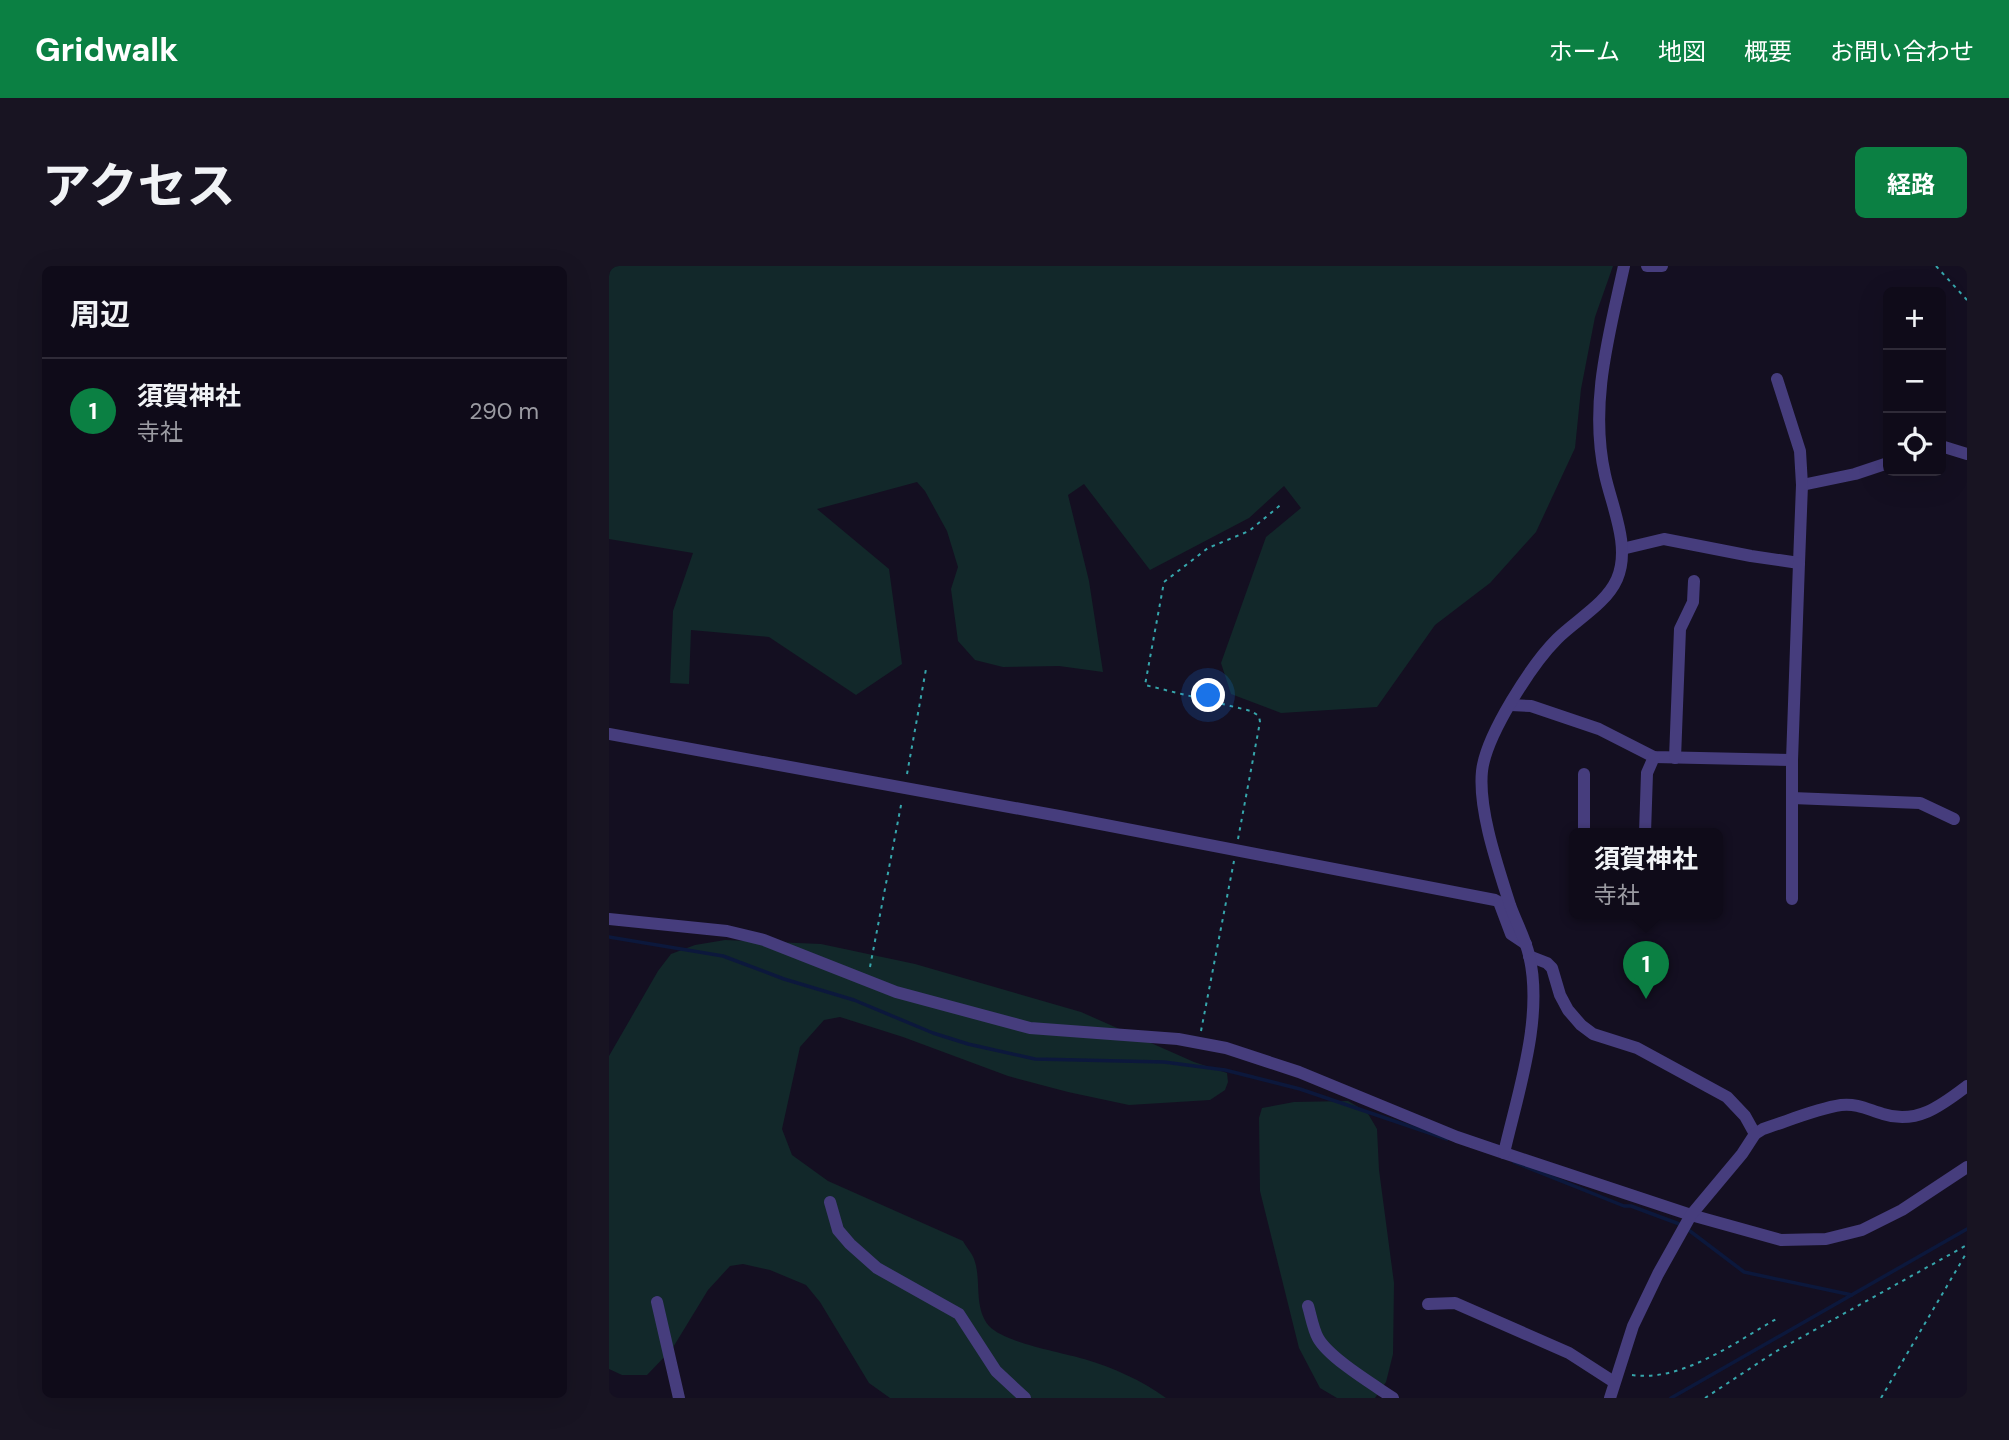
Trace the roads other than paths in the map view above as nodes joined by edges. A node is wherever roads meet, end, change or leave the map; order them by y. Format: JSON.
{"nodes":[{"id":1,"x":1625,"y":266,"type":"edge"},
{"id":2,"x":1647,"y":266,"type":"edge"},
{"id":3,"x":1663,"y":266,"type":"edge"},
{"id":4,"x":1777,"y":379,"type":"dead end"},
{"id":5,"x":1946,"y":447,"type":"edge"},
{"id":6,"x":1967,"y":454,"type":"edge"},
{"id":7,"x":1883,"y":465,"type":"edge"},
{"id":8,"x":1802,"y":485,"type":"junction"},
{"id":9,"x":1622,"y":549,"type":"junction"},
{"id":10,"x":1799,"y":563,"type":"junction"},
{"id":11,"x":1694,"y":581,"type":"dead end"},
{"id":12,"x":1511,"y":705,"type":"junction"},
{"id":13,"x":609,"y":734,"type":"edge"},
{"id":14,"x":1654,"y":757,"type":"junction"},
{"id":15,"x":1675,"y":758,"type":"junction"},
{"id":16,"x":1792,"y":760,"type":"junction"},
{"id":17,"x":1584,"y":774,"type":"dead end"},
{"id":18,"x":1792,"y":798,"type":"junction"},
{"id":19,"x":1954,"y":819,"type":"dead end"},
{"id":20,"x":1584,"y":828,"type":"edge"},
{"id":21,"x":1645,"y":828,"type":"edge"},
{"id":22,"x":1792,"y":899,"type":"dead end"},
{"id":23,"x":609,"y":919,"type":"edge"},
{"id":24,"x":1527,"y":950,"type":"junction"},
{"id":25,"x":1967,"y":1086,"type":"edge"},
{"id":26,"x":1755,"y":1133,"type":"junction"},
{"id":27,"x":1504,"y":1153,"type":"junction"},
{"id":28,"x":1967,"y":1167,"type":"edge"},
{"id":29,"x":830,"y":1202,"type":"dead end"},
{"id":30,"x":1691,"y":1215,"type":"junction"},
{"id":31,"x":657,"y":1302,"type":"dead end"},
{"id":32,"x":1428,"y":1304,"type":"dead end"},
{"id":33,"x":1308,"y":1306,"type":"dead end"},
{"id":34,"x":1616,"y":1378,"type":"junction"},
{"id":35,"x":679,"y":1398,"type":"edge"},
{"id":36,"x":1025,"y":1398,"type":"edge"},
{"id":37,"x":1393,"y":1398,"type":"edge"},
{"id":38,"x":1610,"y":1398,"type":"edge"}],
"edges":[{"from":1,"to":9,"type":"street"},
{"from":2,"to":3,"type":"street"},
{"from":4,"to":8,"type":"street"},
{"from":5,"to":6,"type":"street"},
{"from":7,"to":8,"type":"street"},
{"from":8,"to":10,"type":"street"},
{"from":9,"to":10,"type":"street"},
{"from":9,"to":12,"type":"street"},
{"from":10,"to":16,"type":"street"},
{"from":11,"to":15,"type":"street"},
{"from":12,"to":14,"type":"street"},
{"from":12,"to":24,"type":"street"},
{"from":13,"to":24,"type":"street"},
{"from":14,"to":15,"type":"street"},
{"from":14,"to":21,"type":"street"},
{"from":15,"to":16,"type":"street"},
{"from":16,"to":18,"type":"street"},
{"from":17,"to":20,"type":"street"},
{"from":18,"to":19,"type":"street"},
{"from":18,"to":22,"type":"street"},
{"from":23,"to":27,"type":"street"},
{"from":24,"to":26,"type":"street"},
{"from":24,"to":27,"type":"street"},
{"from":25,"to":26,"type":"street"},
{"from":26,"to":30,"type":"street"},
{"from":27,"to":30,"type":"street"},
{"from":28,"to":30,"type":"street"},
{"from":29,"to":36,"type":"street"},
{"from":30,"to":34,"type":"street"},
{"from":31,"to":35,"type":"street"},
{"from":32,"to":34,"type":"street"},
{"from":33,"to":37,"type":"street"},
{"from":34,"to":38,"type":"street"}]}
